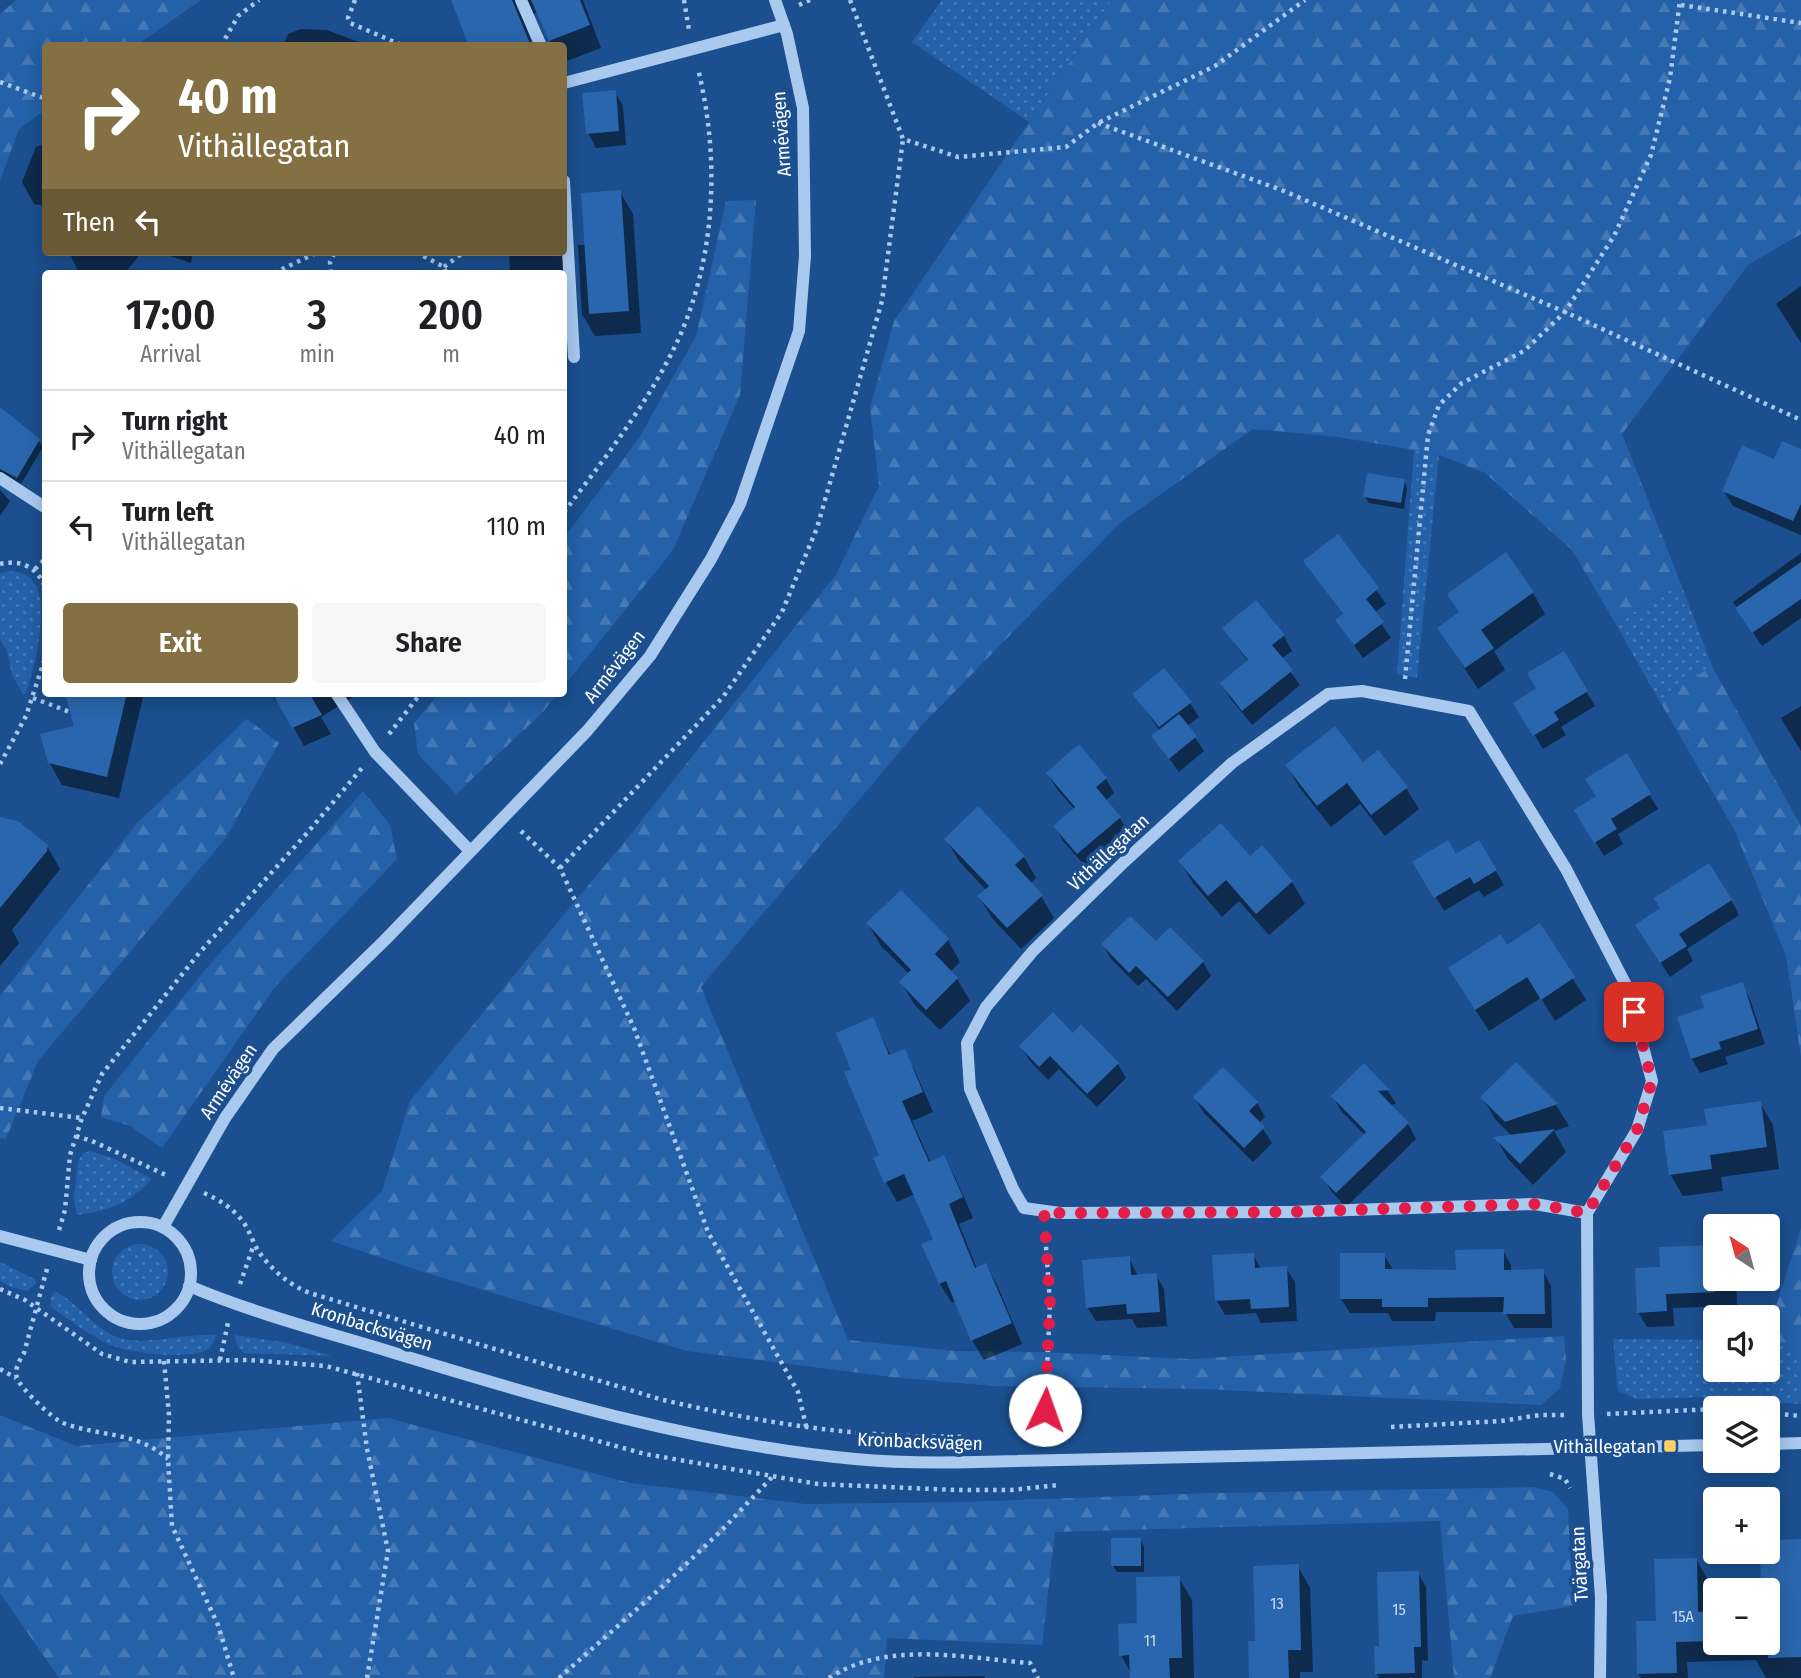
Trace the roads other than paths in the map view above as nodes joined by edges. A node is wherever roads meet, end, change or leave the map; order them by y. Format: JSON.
{"nodes":[{"id":1,"x":522,"y":0,"type":"edge"},
{"id":2,"x":775,"y":0,"type":"edge"},
{"id":3,"x":784,"y":25,"type":"junction"},
{"id":4,"x":539,"y":42,"type":"edge"},
{"id":5,"x":567,"y":82,"type":"edge"},
{"id":6,"x":567,"y":240,"type":"edge"},
{"id":7,"x":573,"y":358,"type":"dead end"},
{"id":8,"x":0,"y":478,"type":"edge"},
{"id":9,"x":42,"y":505,"type":"edge"},
{"id":10,"x":338,"y":697,"type":"edge"},
{"id":11,"x":471,"y":851,"type":"junction"},
{"id":12,"x":1587,"y":1213,"type":"junction"},
{"id":13,"x":163,"y":1227,"type":"junction"},
{"id":14,"x":0,"y":1236,"type":"edge"},
{"id":15,"x":91,"y":1260,"type":"junction"},
{"id":16,"x":189,"y":1286,"type":"junction"},
{"id":17,"x":1801,"y":1443,"type":"edge"},
{"id":18,"x":1780,"y":1444,"type":"edge"},
{"id":19,"x":1703,"y":1445,"type":"edge"},
{"id":20,"x":1590,"y":1448,"type":"junction"},
{"id":21,"x":1600,"y":1678,"type":"edge"}],
"edges":[{"from":1,"to":4,"type":"street"},
{"from":2,"to":3,"type":"street","name":"Armévägen"},
{"from":3,"to":5,"type":"street"},
{"from":3,"to":11,"type":"street","name":"Armévägen"},
{"from":6,"to":7,"type":"street"},
{"from":8,"to":9,"type":"street"},
{"from":10,"to":11,"type":"street"},
{"from":11,"to":13,"type":"street","name":"Armévägen"},
{"from":12,"to":12,"type":"street","name":"Vithällegatan"},
{"from":12,"to":20,"type":"street"},
{"from":13,"to":15,"type":"street"},
{"from":13,"to":16,"type":"street"},
{"from":14,"to":15,"type":"street"},
{"from":15,"to":16,"type":"street"},
{"from":16,"to":20,"type":"street","name":"Kronbacksvägen"},
{"from":17,"to":18,"type":"street"},
{"from":19,"to":20,"type":"street","name":"Kronbacksvägen"},
{"from":20,"to":21,"type":"street","name":"Tvärgatan"}]}
